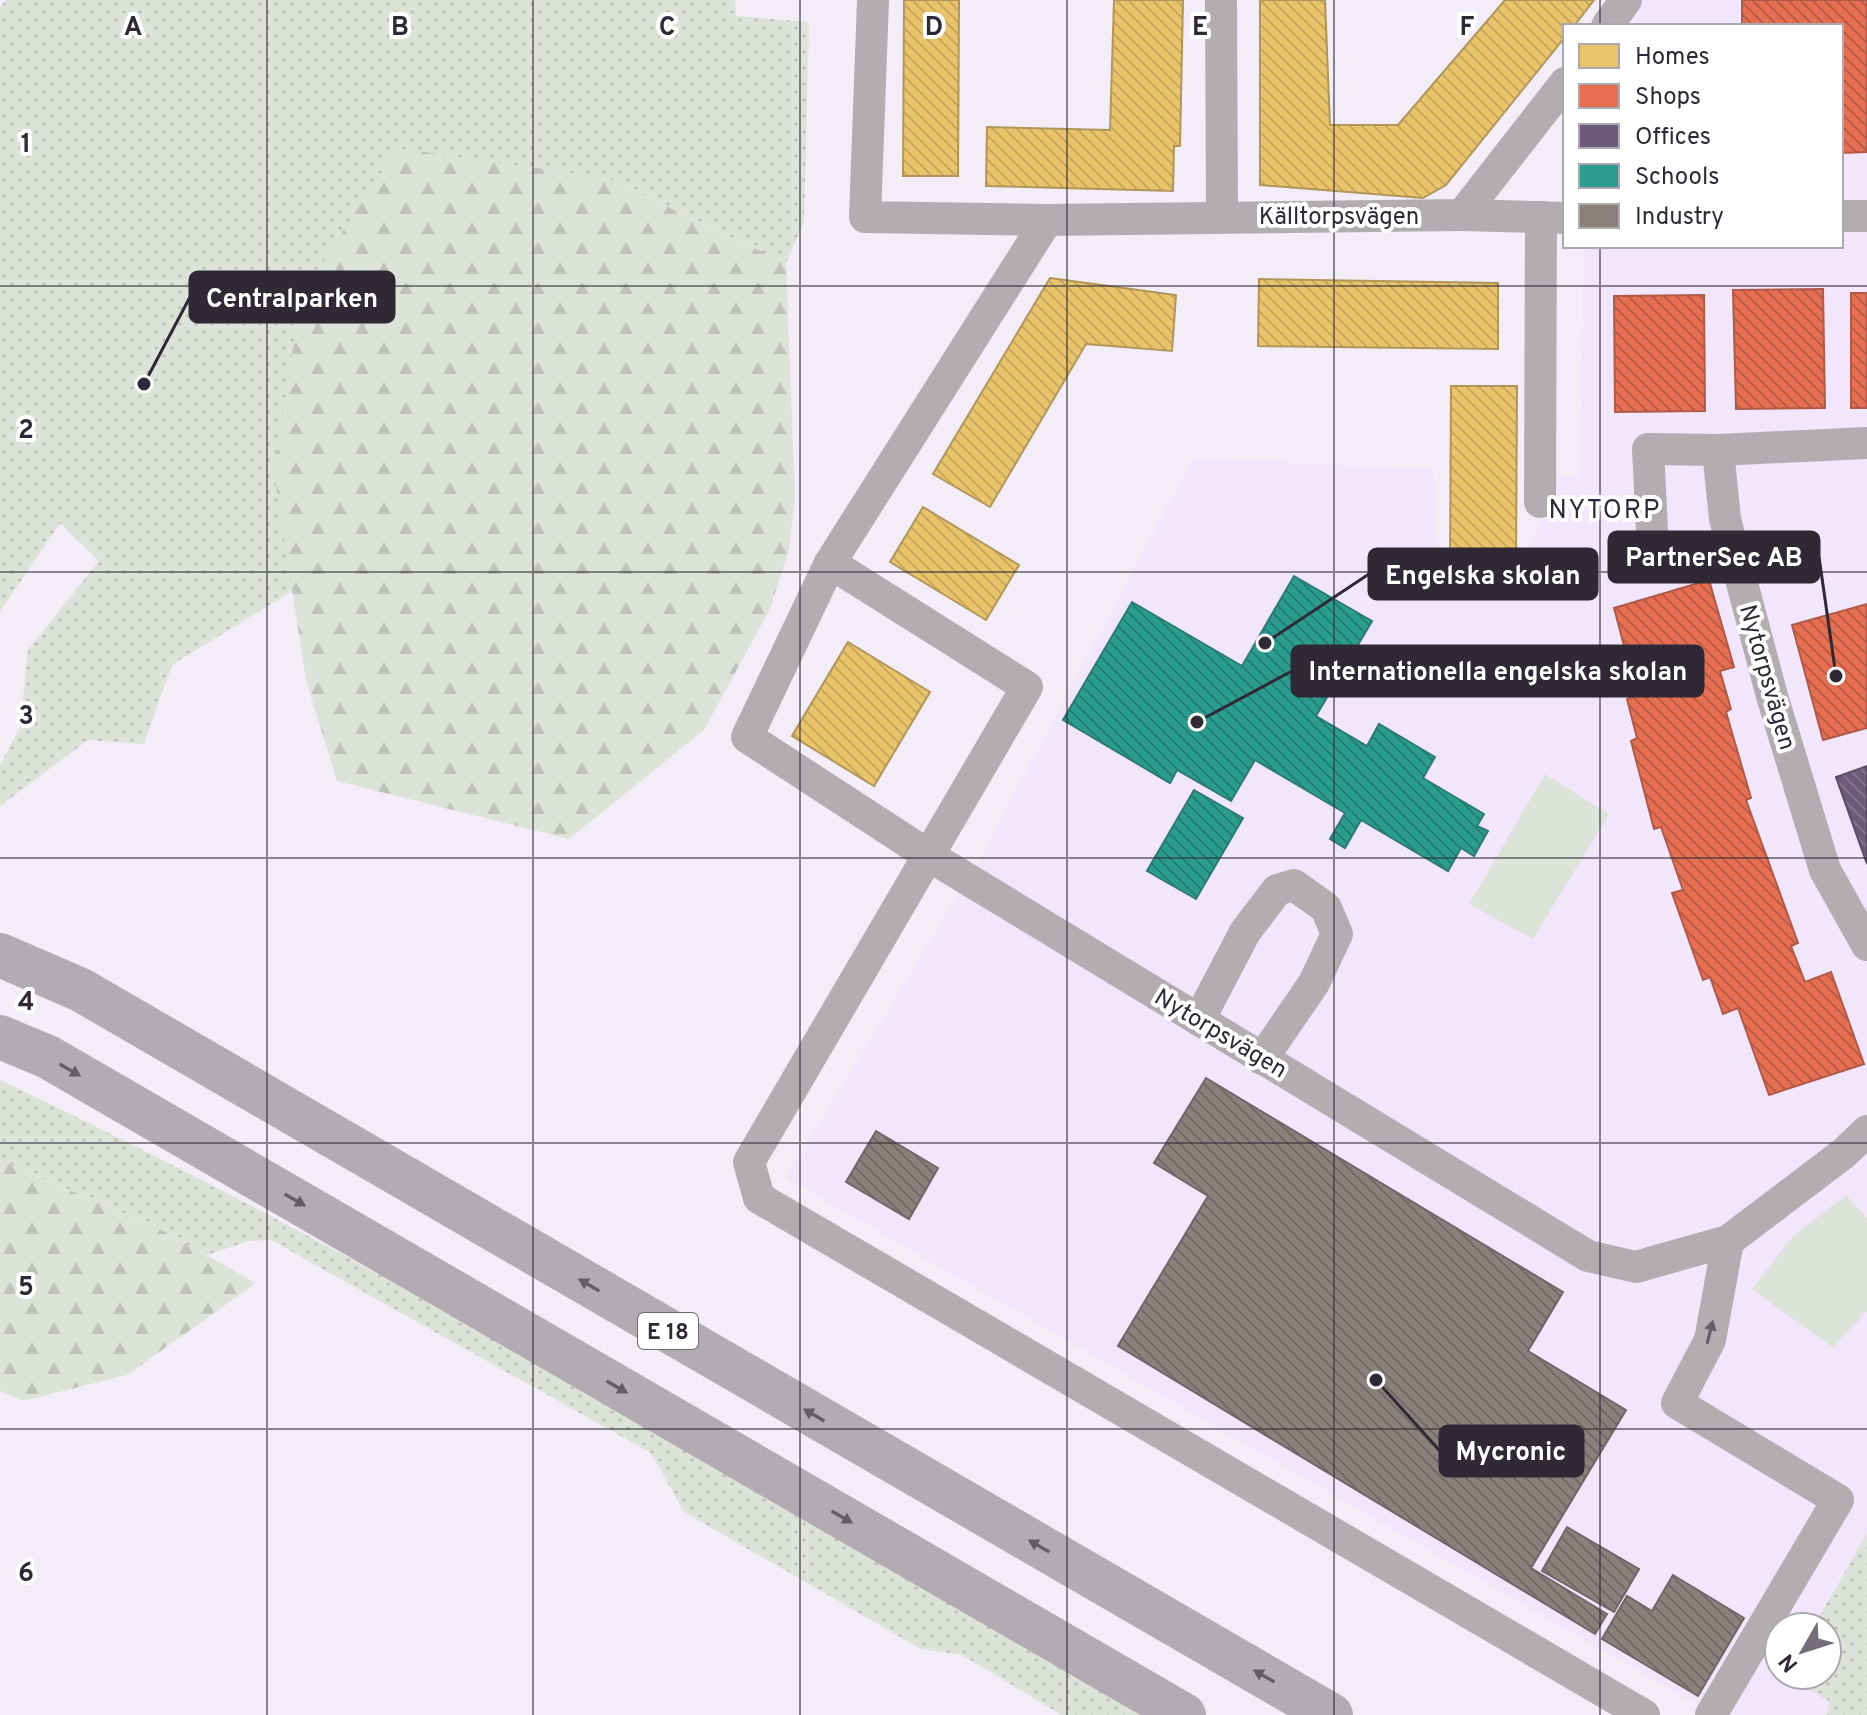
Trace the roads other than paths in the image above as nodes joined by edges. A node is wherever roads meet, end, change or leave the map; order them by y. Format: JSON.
{"nodes":[{"id":1,"x":873,"y":0,"type":"edge"},
{"id":2,"x":1221,"y":1,"type":"edge"},
{"id":3,"x":1563,"y":86,"type":"edge"},
{"id":4,"x":1462,"y":215,"type":"junction"},
{"id":5,"x":1222,"y":216,"type":"junction"},
{"id":6,"x":1843,"y":216,"type":"edge"},
{"id":7,"x":1867,"y":216,"type":"edge"},
{"id":8,"x":1553,"y":218,"type":"edge"},
{"id":9,"x":1047,"y":220,"type":"junction"},
{"id":10,"x":1867,"y":443,"type":"edge"},
{"id":11,"x":1718,"y":450,"type":"junction"},
{"id":12,"x":1540,"y":502,"type":"dead end"},
{"id":13,"x":1653,"y":550,"type":"dead end"},
{"id":14,"x":830,"y":563,"type":"junction"},
{"id":15,"x":931,"y":857,"type":"junction"},
{"id":16,"x":1867,"y":945,"type":"edge"},
{"id":17,"x":0,"y":955,"type":"edge"},
{"id":18,"x":1199,"y":1020,"type":"junction"},
{"id":19,"x":0,"y":1037,"type":"edge"},
{"id":20,"x":1262,"y":1059,"type":"junction"},
{"id":21,"x":1859,"y":1150,"type":"edge"},
{"id":22,"x":1728,"y":1241,"type":"junction"},
{"id":23,"x":1184,"y":1715,"type":"edge"},
{"id":24,"x":1331,"y":1715,"type":"edge"},
{"id":25,"x":1644,"y":1715,"type":"edge"},
{"id":26,"x":1711,"y":1715,"type":"edge"}],
"edges":[{"from":1,"to":9,"type":"street","name":"Källtorpsvägen"},
{"from":2,"to":5,"type":"street"},
{"from":3,"to":4,"type":"street"},
{"from":4,"to":5,"type":"street","name":"Källtorpsvägen"},
{"from":4,"to":8,"type":"street","name":"Källtorpsvägen"},
{"from":5,"to":9,"type":"street","name":"Källtorpsvägen"},
{"from":6,"to":7,"type":"street"},
{"from":8,"to":12,"type":"street"},
{"from":9,"to":14,"type":"street"},
{"from":10,"to":11,"type":"street"},
{"from":11,"to":13,"type":"street"},
{"from":11,"to":16,"type":"street","name":"Nytorpsvägen"},
{"from":14,"to":15,"type":"street","name":"Nytorpsvägen"},
{"from":14,"to":15,"type":"street"},
{"from":15,"to":18,"type":"street","name":"Nytorpsvägen"},
{"from":15,"to":25,"type":"street"},
{"from":24,"to":17,"type":"highway","number":"E 18","one_way":true},
{"from":18,"to":20,"type":"street","name":"Nytorpsvägen"},
{"from":18,"to":20,"type":"street"},
{"from":19,"to":23,"type":"highway","one_way":true},
{"from":20,"to":22,"type":"street","name":"Nytorpsvägen"},
{"from":21,"to":22,"type":"street","name":"Nytorpsvägen"},
{"from":26,"to":22,"type":"street","one_way":true}]}
